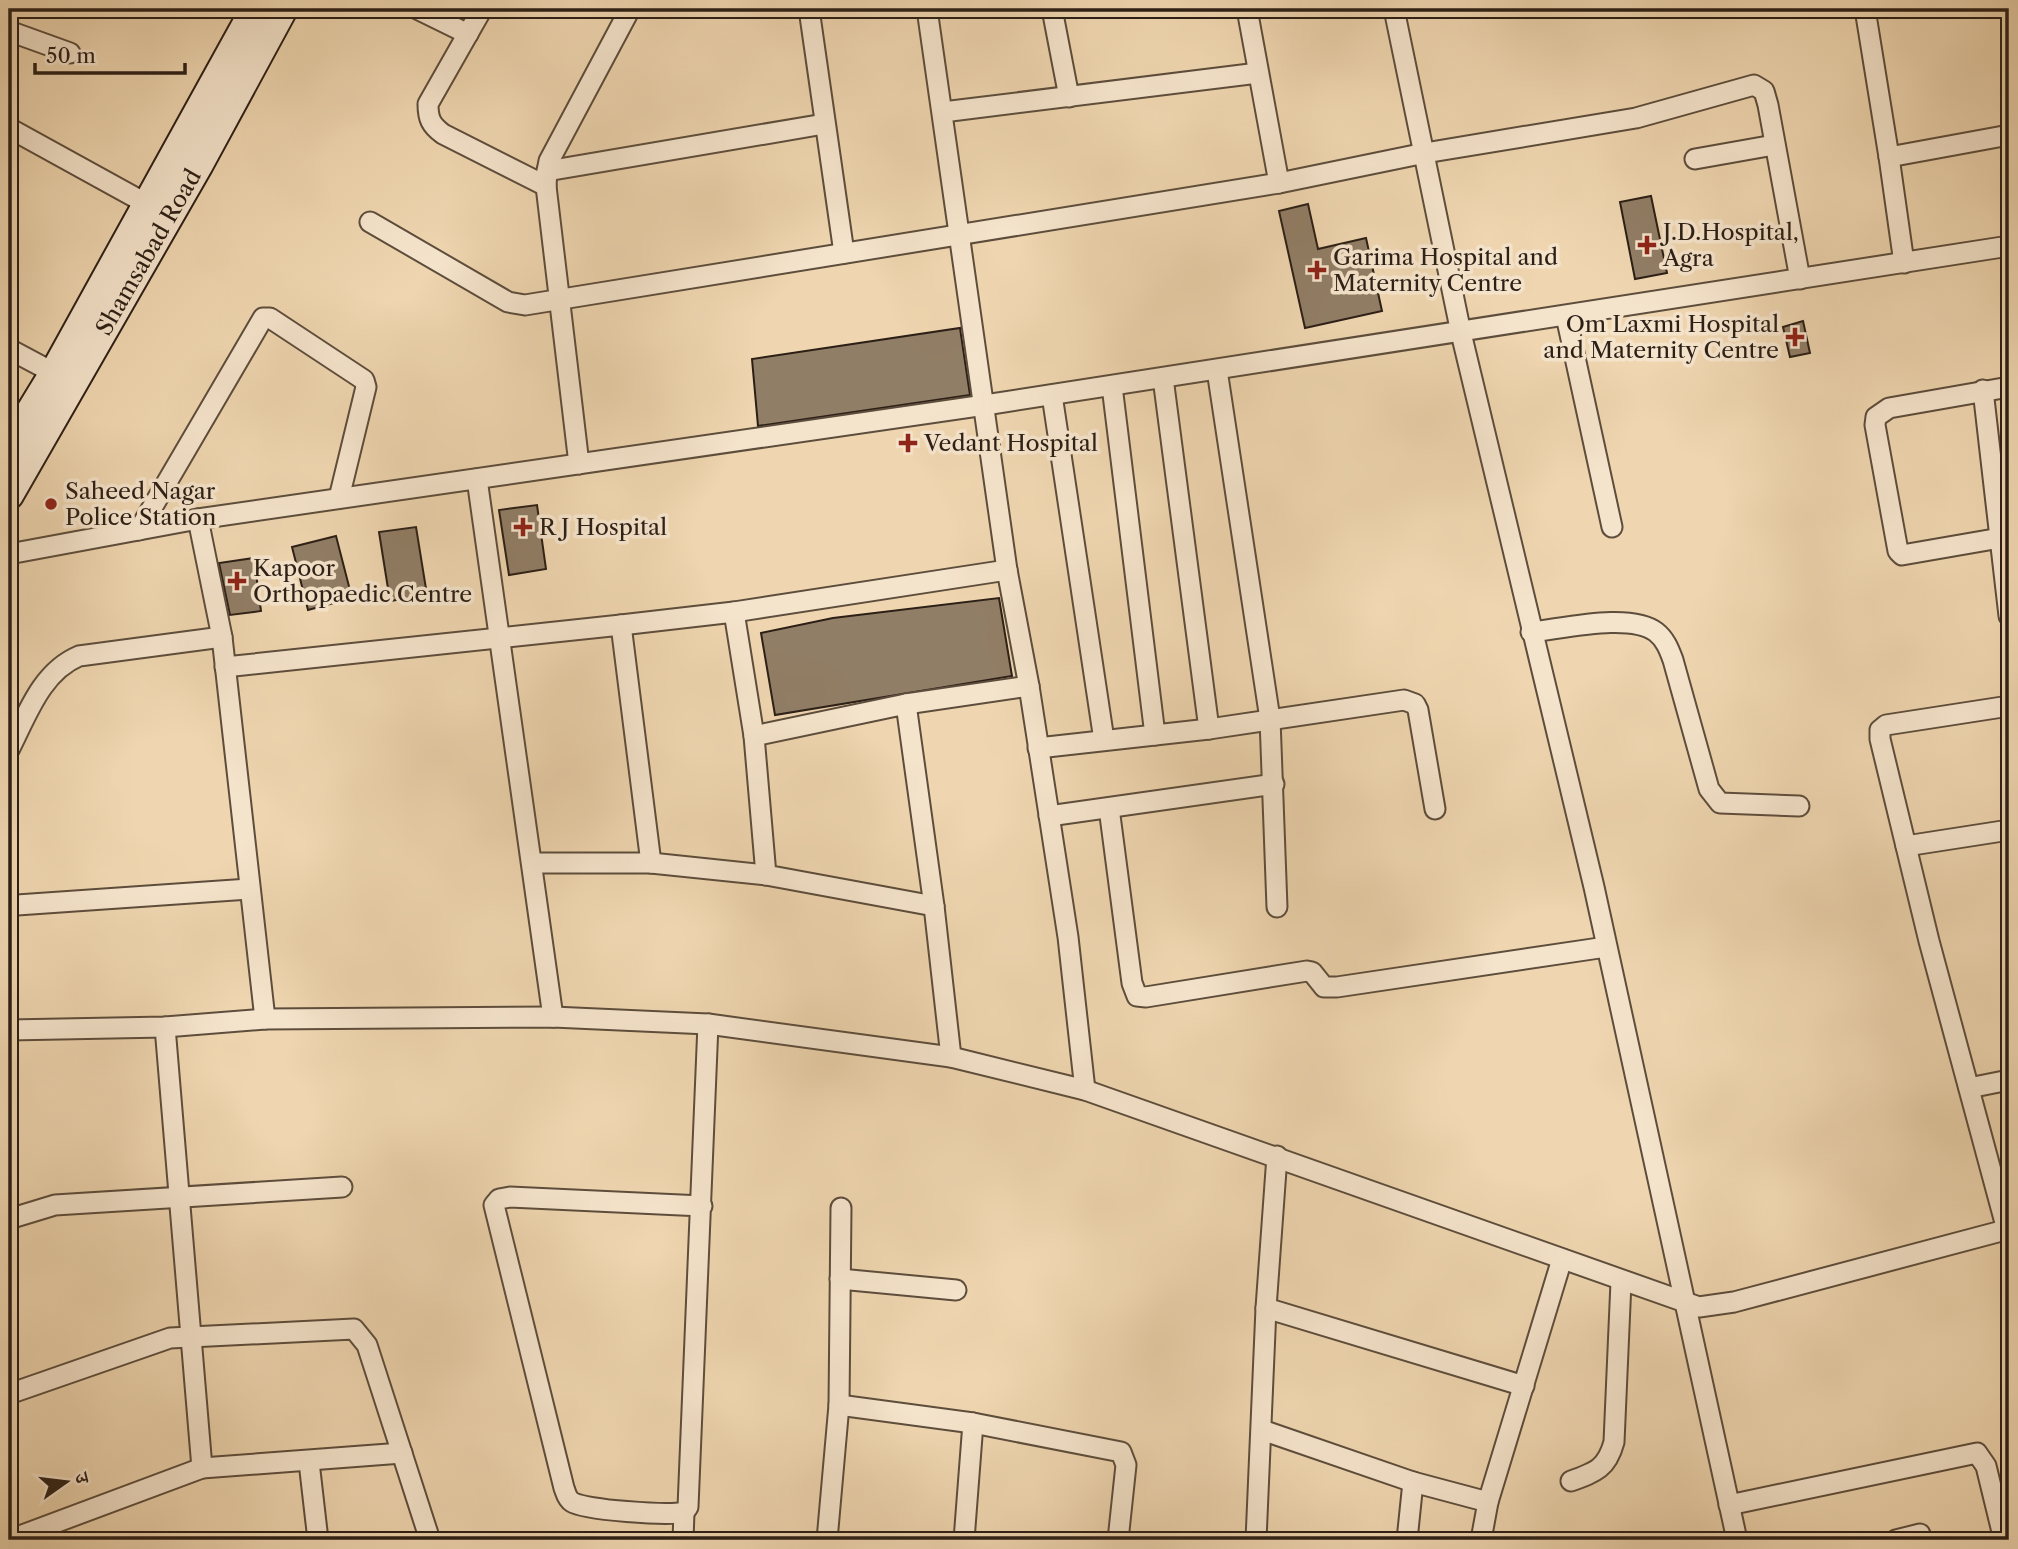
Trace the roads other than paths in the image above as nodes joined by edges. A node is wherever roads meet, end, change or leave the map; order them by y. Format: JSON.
{"nodes":[{"id":1,"x":255,"y":9,"type":"edge"},
{"id":2,"x":283,"y":9,"type":"edge"},
{"id":3,"x":418,"y":9,"type":"edge"},
{"id":4,"x":482,"y":9,"type":"edge"},
{"id":5,"x":629,"y":9,"type":"edge"},
{"id":6,"x":809,"y":9,"type":"edge"},
{"id":7,"x":927,"y":9,"type":"edge"},
{"id":8,"x":1052,"y":9,"type":"edge"},
{"id":9,"x":1247,"y":9,"type":"edge"},
{"id":10,"x":1394,"y":9,"type":"edge"},
{"id":11,"x":1865,"y":9,"type":"edge"},
{"id":12,"x":9,"y":31,"type":"edge"},
{"id":13,"x":468,"y":34,"type":"junction"},
{"id":14,"x":70,"y":53,"type":"dead end"},
{"id":15,"x":1258,"y":73,"type":"junction"},
{"id":16,"x":1069,"y":97,"type":"junction"},
{"id":17,"x":943,"y":112,"type":"junction"},
{"id":18,"x":824,"y":124,"type":"junction"},
{"id":19,"x":9,"y":128,"type":"edge"},
{"id":20,"x":2009,"y":135,"type":"edge"},
{"id":21,"x":1774,"y":145,"type":"junction"},
{"id":22,"x":1425,"y":153,"type":"junction"},
{"id":23,"x":1889,"y":157,"type":"junction"},
{"id":24,"x":1695,"y":159,"type":"dead end"},
{"id":25,"x":546,"y":178,"type":"junction"},
{"id":26,"x":1279,"y":183,"type":"junction"},
{"id":27,"x":147,"y":204,"type":"junction"},
{"id":28,"x":370,"y":222,"type":"dead end"},
{"id":29,"x":960,"y":234,"type":"junction"},
{"id":30,"x":2009,"y":246,"type":"edge"},
{"id":31,"x":844,"y":253,"type":"junction"},
{"id":32,"x":1904,"y":263,"type":"junction"},
{"id":33,"x":1800,"y":279,"type":"junction"},
{"id":34,"x":560,"y":298,"type":"junction"},
{"id":35,"x":1566,"y":316,"type":"junction"},
{"id":36,"x":1461,"y":333,"type":"junction"},
{"id":37,"x":9,"y":349,"type":"edge"},
{"id":38,"x":1217,"y":370,"type":"junction"},
{"id":39,"x":54,"y":373,"type":"junction"},
{"id":40,"x":1163,"y":378,"type":"junction"},
{"id":41,"x":1112,"y":386,"type":"junction"},
{"id":42,"x":2009,"y":387,"type":"edge"},
{"id":43,"x":1983,"y":390,"type":"junction"},
{"id":44,"x":1052,"y":395,"type":"junction"},
{"id":45,"x":985,"y":405,"type":"junction"},
{"id":46,"x":9,"y":447,"type":"edge"},
{"id":47,"x":579,"y":464,"type":"junction"},
{"id":48,"x":477,"y":479,"type":"junction"},
{"id":49,"x":9,"y":495,"type":"edge"},
{"id":50,"x":339,"y":498,"type":"junction"},
{"id":51,"x":198,"y":519,"type":"junction"},
{"id":52,"x":1612,"y":527,"type":"dead end"},
{"id":53,"x":139,"y":530,"type":"junction"},
{"id":54,"x":2000,"y":538,"type":"junction"},
{"id":55,"x":9,"y":554,"type":"edge"},
{"id":56,"x":1007,"y":570,"type":"junction"},
{"id":57,"x":734,"y":612,"type":"junction"},
{"id":58,"x":2009,"y":616,"type":"edge"},
{"id":59,"x":621,"y":625,"type":"junction"},
{"id":60,"x":1531,"y":632,"type":"junction"},
{"id":61,"x":500,"y":636,"type":"junction"},
{"id":62,"x":222,"y":637,"type":"junction"},
{"id":63,"x":226,"y":667,"type":"junction"},
{"id":64,"x":1029,"y":686,"type":"junction"},
{"id":65,"x":906,"y":704,"type":"junction"},
{"id":66,"x":2009,"y":706,"type":"edge"},
{"id":67,"x":1270,"y":719,"type":"junction"},
{"id":68,"x":1209,"y":729,"type":"junction"},
{"id":69,"x":1155,"y":735,"type":"junction"},
{"id":70,"x":754,"y":736,"type":"junction"},
{"id":71,"x":1104,"y":740,"type":"junction"},
{"id":72,"x":1038,"y":748,"type":"junction"},
{"id":73,"x":9,"y":750,"type":"edge"},
{"id":74,"x":1274,"y":784,"type":"junction"},
{"id":75,"x":1799,"y":806,"type":"dead end"},
{"id":76,"x":1109,"y":808,"type":"junction"},
{"id":77,"x":1435,"y":809,"type":"dead end"},
{"id":78,"x":1049,"y":816,"type":"junction"},
{"id":79,"x":2009,"y":830,"type":"edge"},
{"id":80,"x":1906,"y":846,"type":"junction"},
{"id":81,"x":534,"y":863,"type":"junction"},
{"id":82,"x":651,"y":863,"type":"junction"},
{"id":83,"x":766,"y":875,"type":"junction"},
{"id":84,"x":249,"y":888,"type":"junction"},
{"id":85,"x":9,"y":902,"type":"edge"},
{"id":86,"x":934,"y":906,"type":"junction"},
{"id":87,"x":1277,"y":907,"type":"dead end"},
{"id":88,"x":1606,"y":947,"type":"junction"},
{"id":89,"x":553,"y":1017,"type":"junction"},
{"id":90,"x":265,"y":1019,"type":"junction"},
{"id":91,"x":708,"y":1024,"type":"junction"},
{"id":92,"x":164,"y":1027,"type":"junction"},
{"id":93,"x":9,"y":1030,"type":"edge"},
{"id":94,"x":951,"y":1057,"type":"junction"},
{"id":95,"x":2009,"y":1080,"type":"edge"},
{"id":96,"x":1969,"y":1088,"type":"junction"},
{"id":97,"x":1085,"y":1090,"type":"junction"},
{"id":98,"x":1277,"y":1156,"type":"junction"},
{"id":99,"x":342,"y":1187,"type":"dead end"},
{"id":100,"x":179,"y":1196,"type":"junction"},
{"id":101,"x":702,"y":1206,"type":"junction"},
{"id":102,"x":841,"y":1208,"type":"dead end"},
{"id":103,"x":9,"y":1219,"type":"edge"},
{"id":104,"x":2008,"y":1230,"type":"edge"},
{"id":105,"x":1562,"y":1259,"type":"junction"},
{"id":106,"x":840,"y":1279,"type":"junction"},
{"id":107,"x":1621,"y":1282,"type":"junction"},
{"id":108,"x":956,"y":1290,"type":"dead end"},
{"id":109,"x":1686,"y":1304,"type":"junction"},
{"id":110,"x":1266,"y":1308,"type":"junction"},
{"id":111,"x":191,"y":1336,"type":"junction"},
{"id":112,"x":1524,"y":1385,"type":"junction"},
{"id":113,"x":9,"y":1394,"type":"edge"},
{"id":114,"x":839,"y":1405,"type":"junction"},
{"id":115,"x":973,"y":1423,"type":"junction"},
{"id":116,"x":1262,"y":1430,"type":"junction"},
{"id":117,"x":402,"y":1453,"type":"junction"},
{"id":118,"x":309,"y":1462,"type":"junction"},
{"id":119,"x":202,"y":1468,"type":"junction"},
{"id":120,"x":1572,"y":1480,"type":"dead end"},
{"id":121,"x":1413,"y":1482,"type":"junction"},
{"id":122,"x":1488,"y":1502,"type":"junction"},
{"id":123,"x":1729,"y":1505,"type":"junction"},
{"id":124,"x":684,"y":1512,"type":"junction"},
{"id":125,"x":1920,"y":1534,"type":"dead end"},
{"id":126,"x":9,"y":1540,"type":"edge"},
{"id":127,"x":318,"y":1540,"type":"edge"},
{"id":128,"x":430,"y":1540,"type":"edge"},
{"id":129,"x":682,"y":1540,"type":"edge"},
{"id":130,"x":827,"y":1540,"type":"edge"},
{"id":131,"x":964,"y":1540,"type":"edge"},
{"id":132,"x":1118,"y":1540,"type":"edge"},
{"id":133,"x":1256,"y":1540,"type":"edge"},
{"id":134,"x":1407,"y":1540,"type":"edge"},
{"id":135,"x":1481,"y":1540,"type":"edge"},
{"id":136,"x":1737,"y":1540,"type":"edge"},
{"id":137,"x":1896,"y":1540,"type":"edge"},
{"id":138,"x":2004,"y":1540,"type":"edge"}],
"edges":[{"from":1,"to":27,"type":"main road","name":"Shamsabad Road"},
{"from":2,"to":49,"type":"main road","name":"Shamsabad Road"},
{"from":3,"to":13,"type":"street"},
{"from":4,"to":13,"type":"street"},
{"from":5,"to":25,"type":"street"},
{"from":6,"to":18,"type":"street"},
{"from":7,"to":17,"type":"street"},
{"from":8,"to":16,"type":"street"},
{"from":9,"to":15,"type":"street"},
{"from":10,"to":22,"type":"street"},
{"from":11,"to":23,"type":"street"},
{"from":12,"to":14,"type":"street"},
{"from":13,"to":25,"type":"street"},
{"from":15,"to":16,"type":"street"},
{"from":15,"to":26,"type":"street"},
{"from":16,"to":17,"type":"street"},
{"from":17,"to":29,"type":"street"},
{"from":18,"to":25,"type":"street"},
{"from":18,"to":31,"type":"street"},
{"from":19,"to":27,"type":"street"},
{"from":20,"to":23,"type":"street"},
{"from":21,"to":22,"type":"street"},
{"from":21,"to":24,"type":"street"},
{"from":21,"to":33,"type":"street"},
{"from":22,"to":26,"type":"street"},
{"from":22,"to":36,"type":"street"},
{"from":23,"to":32,"type":"street"},
{"from":25,"to":34,"type":"street"},
{"from":26,"to":29,"type":"street"},
{"from":27,"to":39,"type":"main road","name":"Shamsabad Road"},
{"from":28,"to":34,"type":"street"},
{"from":29,"to":31,"type":"street"},
{"from":29,"to":45,"type":"street"},
{"from":30,"to":32,"type":"street"},
{"from":31,"to":34,"type":"street"},
{"from":32,"to":33,"type":"street"},
{"from":33,"to":35,"type":"street"},
{"from":34,"to":47,"type":"street"},
{"from":35,"to":36,"type":"street"},
{"from":35,"to":52,"type":"street"},
{"from":36,"to":38,"type":"street"},
{"from":36,"to":60,"type":"street"},
{"from":37,"to":39,"type":"street"},
{"from":38,"to":40,"type":"street"},
{"from":38,"to":67,"type":"street"},
{"from":39,"to":46,"type":"main road","name":"Shamsabad Road"},
{"from":40,"to":41,"type":"street"},
{"from":40,"to":68,"type":"street"},
{"from":41,"to":44,"type":"street"},
{"from":41,"to":69,"type":"street"},
{"from":42,"to":43,"type":"street"},
{"from":43,"to":54,"type":"street"},
{"from":43,"to":54,"type":"street"},
{"from":44,"to":45,"type":"street"},
{"from":44,"to":71,"type":"street"},
{"from":45,"to":47,"type":"street"},
{"from":45,"to":56,"type":"street"},
{"from":47,"to":48,"type":"street"},
{"from":48,"to":50,"type":"street"},
{"from":48,"to":61,"type":"street"},
{"from":50,"to":51,"type":"street"},
{"from":50,"to":53,"type":"street"},
{"from":51,"to":53,"type":"street"},
{"from":51,"to":62,"type":"street"},
{"from":53,"to":55,"type":"street"},
{"from":54,"to":58,"type":"street"},
{"from":56,"to":57,"type":"street"},
{"from":56,"to":64,"type":"street"},
{"from":57,"to":59,"type":"street"},
{"from":57,"to":70,"type":"street"},
{"from":59,"to":61,"type":"street"},
{"from":59,"to":82,"type":"street"},
{"from":60,"to":75,"type":"street"},
{"from":60,"to":88,"type":"street"},
{"from":61,"to":63,"type":"street"},
{"from":61,"to":81,"type":"street"},
{"from":62,"to":63,"type":"street"},
{"from":62,"to":73,"type":"street"},
{"from":63,"to":84,"type":"street"},
{"from":64,"to":65,"type":"street"},
{"from":64,"to":72,"type":"street"},
{"from":65,"to":70,"type":"street"},
{"from":65,"to":86,"type":"street"},
{"from":66,"to":80,"type":"street"},
{"from":67,"to":68,"type":"street"},
{"from":67,"to":74,"type":"street"},
{"from":67,"to":77,"type":"street"},
{"from":68,"to":69,"type":"street"},
{"from":69,"to":71,"type":"street"},
{"from":70,"to":83,"type":"street"},
{"from":71,"to":72,"type":"street"},
{"from":72,"to":78,"type":"street"},
{"from":74,"to":76,"type":"street"},
{"from":74,"to":87,"type":"street"},
{"from":76,"to":78,"type":"street"},
{"from":76,"to":88,"type":"street"},
{"from":78,"to":97,"type":"street"},
{"from":79,"to":80,"type":"street"},
{"from":80,"to":96,"type":"street"},
{"from":81,"to":82,"type":"street"},
{"from":81,"to":89,"type":"street"},
{"from":82,"to":83,"type":"street"},
{"from":83,"to":86,"type":"street"},
{"from":84,"to":85,"type":"street"},
{"from":84,"to":90,"type":"street"},
{"from":86,"to":94,"type":"street"},
{"from":88,"to":109,"type":"street"},
{"from":89,"to":90,"type":"street"},
{"from":89,"to":91,"type":"street"},
{"from":90,"to":92,"type":"street"},
{"from":91,"to":94,"type":"street"},
{"from":91,"to":101,"type":"street"},
{"from":92,"to":93,"type":"street"},
{"from":92,"to":100,"type":"street"},
{"from":94,"to":97,"type":"street"},
{"from":95,"to":96,"type":"street"},
{"from":96,"to":104,"type":"street"},
{"from":97,"to":98,"type":"street"},
{"from":98,"to":105,"type":"street"},
{"from":98,"to":110,"type":"street"},
{"from":99,"to":100,"type":"street"},
{"from":100,"to":103,"type":"street"},
{"from":100,"to":111,"type":"street"},
{"from":101,"to":124,"type":"street"},
{"from":101,"to":124,"type":"street"},
{"from":102,"to":106,"type":"street"},
{"from":104,"to":109,"type":"street"},
{"from":105,"to":107,"type":"street"},
{"from":105,"to":112,"type":"street"},
{"from":106,"to":108,"type":"street"},
{"from":106,"to":114,"type":"street"},
{"from":107,"to":109,"type":"street"},
{"from":107,"to":120,"type":"street"},
{"from":109,"to":123,"type":"street"},
{"from":110,"to":112,"type":"street"},
{"from":110,"to":116,"type":"street"},
{"from":111,"to":113,"type":"street"},
{"from":111,"to":117,"type":"street"},
{"from":111,"to":119,"type":"street"},
{"from":112,"to":122,"type":"street"},
{"from":114,"to":115,"type":"street"},
{"from":114,"to":130,"type":"street"},
{"from":115,"to":131,"type":"street"},
{"from":115,"to":132,"type":"street"},
{"from":116,"to":121,"type":"street"},
{"from":116,"to":133,"type":"street"},
{"from":117,"to":118,"type":"street"},
{"from":117,"to":128,"type":"street"},
{"from":118,"to":119,"type":"street"},
{"from":118,"to":127,"type":"street"},
{"from":119,"to":126,"type":"street"},
{"from":121,"to":122,"type":"street"},
{"from":121,"to":134,"type":"street"},
{"from":122,"to":135,"type":"street"},
{"from":123,"to":136,"type":"street"},
{"from":123,"to":138,"type":"street"},
{"from":124,"to":129,"type":"street"},
{"from":125,"to":137,"type":"street"}]}
